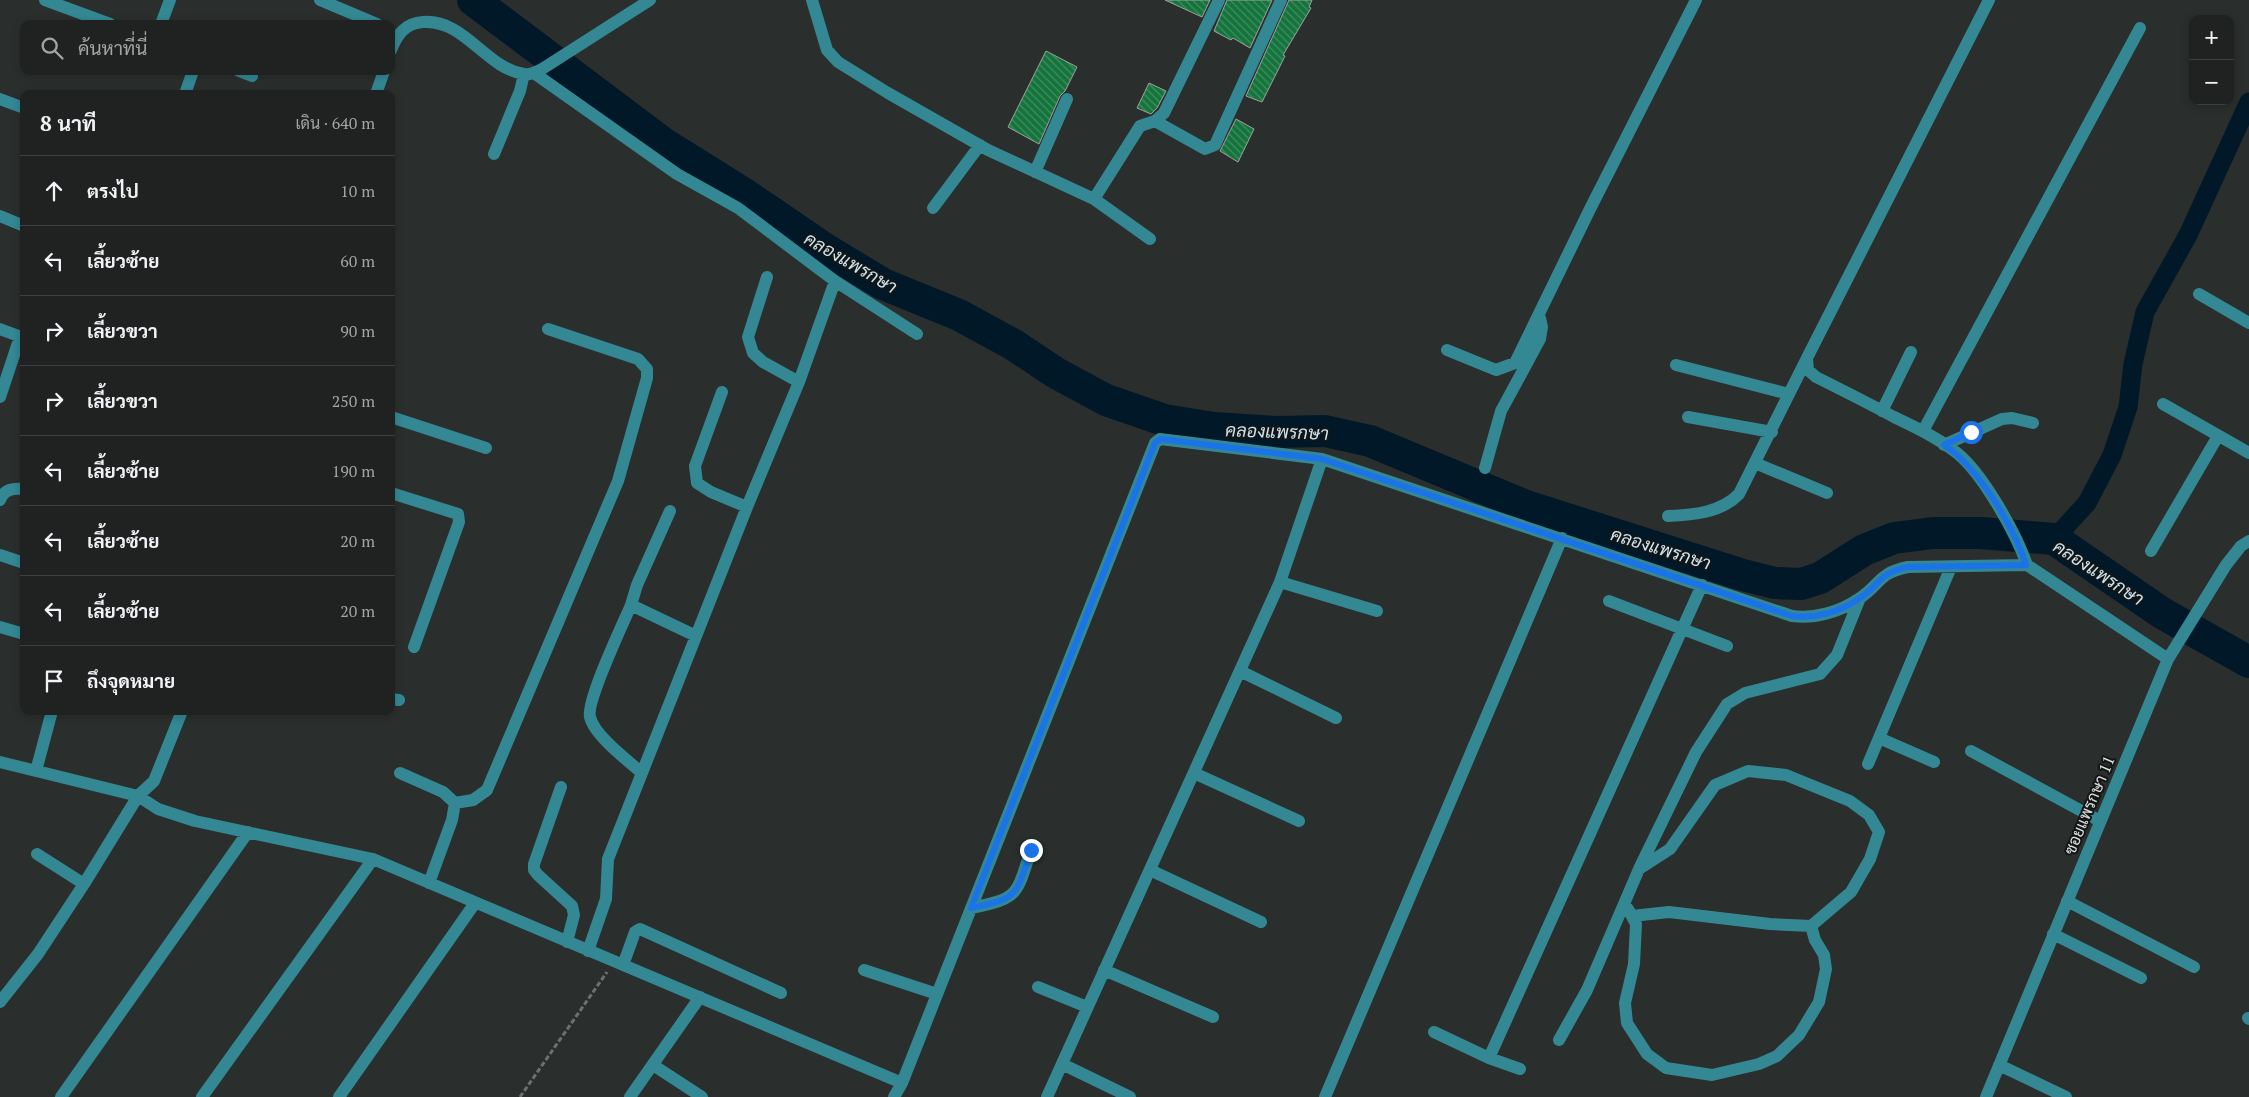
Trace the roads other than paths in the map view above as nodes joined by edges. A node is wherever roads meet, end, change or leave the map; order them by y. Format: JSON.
{"nodes":[{"id":1,"x":170,"y":0,"type":"edge"},
{"id":2,"x":320,"y":0,"type":"edge"},
{"id":3,"x":650,"y":0,"type":"edge"},
{"id":4,"x":812,"y":0,"type":"edge"},
{"id":5,"x":1219,"y":0,"type":"edge"},
{"id":6,"x":1281,"y":0,"type":"edge"},
{"id":7,"x":1696,"y":0,"type":"edge"},
{"id":8,"x":1988,"y":0,"type":"edge"},
{"id":9,"x":52,"y":1,"type":"edge"},
{"id":10,"x":100,"y":20,"type":"edge"},
{"id":11,"x":162,"y":20,"type":"edge"},
{"id":12,"x":368,"y":20,"type":"edge"},
{"id":13,"x":2140,"y":28,"type":"dead end"},
{"id":14,"x":396,"y":31,"type":"edge"},
{"id":15,"x":533,"y":72,"type":"junction"},
{"id":16,"x":192,"y":75,"type":"edge"},
{"id":17,"x":383,"y":75,"type":"edge"},
{"id":18,"x":186,"y":90,"type":"edge"},
{"id":19,"x":377,"y":90,"type":"edge"},
{"id":20,"x":0,"y":99,"type":"edge"},
{"id":21,"x":1066,"y":99,"type":"dead end"},
{"id":22,"x":20,"y":106,"type":"edge"},
{"id":23,"x":1155,"y":121,"type":"junction"},
{"id":24,"x":980,"y":145,"type":"junction"},
{"id":25,"x":494,"y":154,"type":"dead end"},
{"id":26,"x":1035,"y":172,"type":"junction"},
{"id":27,"x":1094,"y":199,"type":"junction"},
{"id":28,"x":933,"y":208,"type":"dead end"},
{"id":29,"x":0,"y":216,"type":"edge"},
{"id":30,"x":20,"y":224,"type":"edge"},
{"id":31,"x":1150,"y":239,"type":"dead end"},
{"id":32,"x":767,"y":276,"type":"dead end"},
{"id":33,"x":835,"y":281,"type":"junction"},
{"id":34,"x":2199,"y":294,"type":"dead end"},
{"id":35,"x":1540,"y":315,"type":"junction"},
{"id":36,"x":2248,"y":320,"type":"edge"},
{"id":37,"x":548,"y":329,"type":"dead end"},
{"id":38,"x":0,"y":330,"type":"edge"},
{"id":39,"x":917,"y":334,"type":"dead end"},
{"id":40,"x":20,"y":337,"type":"edge"},
{"id":41,"x":20,"y":343,"type":"edge"},
{"id":42,"x":1447,"y":350,"type":"dead end"},
{"id":43,"x":1910,"y":352,"type":"dead end"},
{"id":44,"x":1808,"y":358,"type":"junction"},
{"id":45,"x":1676,"y":365,"type":"dead end"},
{"id":46,"x":798,"y":382,"type":"junction"},
{"id":47,"x":722,"y":392,"type":"dead end"},
{"id":48,"x":1790,"y":394,"type":"junction"},
{"id":49,"x":0,"y":397,"type":"edge"},
{"id":50,"x":2162,"y":404,"type":"dead end"},
{"id":51,"x":1882,"y":411,"type":"junction"},
{"id":52,"x":395,"y":417,"type":"edge"},
{"id":53,"x":1688,"y":418,"type":"dead end"},
{"id":54,"x":2033,"y":422,"type":"dead end"},
{"id":55,"x":1923,"y":431,"type":"junction"},
{"id":56,"x":1772,"y":432,"type":"junction"},
{"id":57,"x":2218,"y":436,"type":"junction"},
{"id":58,"x":1944,"y":445,"type":"junction"},
{"id":59,"x":486,"y":448,"type":"dead end"},
{"id":60,"x":2249,"y":453,"type":"edge"},
{"id":61,"x":1322,"y":459,"type":"junction"},
{"id":62,"x":1755,"y":463,"type":"junction"},
{"id":63,"x":1485,"y":468,"type":"dead end"},
{"id":64,"x":20,"y":489,"type":"edge"},
{"id":65,"x":1827,"y":493,"type":"dead end"},
{"id":66,"x":395,"y":494,"type":"edge"},
{"id":67,"x":0,"y":500,"type":"edge"},
{"id":68,"x":747,"y":507,"type":"junction"},
{"id":69,"x":670,"y":511,"type":"dead end"},
{"id":70,"x":1668,"y":516,"type":"dead end"},
{"id":71,"x":1562,"y":538,"type":"junction"},
{"id":72,"x":2249,"y":541,"type":"edge"},
{"id":73,"x":2152,"y":551,"type":"dead end"},
{"id":74,"x":0,"y":555,"type":"edge"},
{"id":75,"x":20,"y":562,"type":"edge"},
{"id":76,"x":2026,"y":565,"type":"junction"},
{"id":77,"x":1951,"y":567,"type":"junction"},
{"id":78,"x":1280,"y":582,"type":"junction"},
{"id":79,"x":1702,"y":585,"type":"junction"},
{"id":80,"x":1860,"y":598,"type":"junction"},
{"id":81,"x":1609,"y":601,"type":"dead end"},
{"id":82,"x":631,"y":605,"type":"junction"},
{"id":83,"x":1377,"y":611,"type":"dead end"},
{"id":84,"x":0,"y":627,"type":"edge"},
{"id":85,"x":1683,"y":629,"type":"junction"},
{"id":86,"x":20,"y":633,"type":"edge"},
{"id":87,"x":696,"y":636,"type":"junction"},
{"id":88,"x":1727,"y":646,"type":"dead end"},
{"id":89,"x":414,"y":648,"type":"dead end"},
{"id":90,"x":2168,"y":659,"type":"junction"},
{"id":91,"x":1240,"y":671,"type":"junction"},
{"id":92,"x":51,"y":715,"type":"edge"},
{"id":93,"x":180,"y":715,"type":"edge"},
{"id":94,"x":1336,"y":718,"type":"dead end"},
{"id":95,"x":1879,"y":738,"type":"junction"},
{"id":96,"x":1972,"y":751,"type":"dead end"},
{"id":97,"x":0,"y":762,"type":"edge"},
{"id":98,"x":1934,"y":762,"type":"dead end"},
{"id":99,"x":1868,"y":764,"type":"dead end"},
{"id":100,"x":36,"y":771,"type":"junction"},
{"id":101,"x":400,"y":773,"type":"dead end"},
{"id":102,"x":642,"y":773,"type":"junction"},
{"id":103,"x":1194,"y":773,"type":"junction"},
{"id":104,"x":562,"y":787,"type":"dead end"},
{"id":105,"x":138,"y":796,"type":"junction"},
{"id":106,"x":455,"y":802,"type":"junction"},
{"id":107,"x":1300,"y":821,"type":"dead end"},
{"id":108,"x":2100,"y":821,"type":"junction"},
{"id":109,"x":248,"y":832,"type":"junction"},
{"id":110,"x":1031,"y":850,"type":"dead end"},
{"id":111,"x":37,"y":854,"type":"dead end"},
{"id":112,"x":373,"y":859,"type":"junction"},
{"id":113,"x":1639,"y":869,"type":"junction"},
{"id":114,"x":1150,"y":870,"type":"junction"},
{"id":115,"x":429,"y":883,"type":"junction"},
{"id":116,"x":84,"y":884,"type":"junction"},
{"id":117,"x":2067,"y":902,"type":"junction"},
{"id":118,"x":475,"y":903,"type":"junction"},
{"id":119,"x":1625,"y":903,"type":"junction"},
{"id":120,"x":971,"y":908,"type":"junction"},
{"id":121,"x":1632,"y":916,"type":"junction"},
{"id":122,"x":1261,"y":922,"type":"dead end"},
{"id":123,"x":1811,"y":926,"type":"junction"},
{"id":124,"x":2053,"y":934,"type":"junction"},
{"id":125,"x":567,"y":942,"type":"junction"},
{"id":126,"x":588,"y":950,"type":"junction"},
{"id":127,"x":619,"y":963,"type":"junction"},
{"id":128,"x":2194,"y":968,"type":"dead end"},
{"id":129,"x":864,"y":970,"type":"dead end"},
{"id":130,"x":1104,"y":970,"type":"junction"},
{"id":131,"x":2141,"y":978,"type":"dead end"},
{"id":132,"x":1038,"y":987,"type":"dead end"},
{"id":133,"x":781,"y":993,"type":"dead end"},
{"id":134,"x":937,"y":994,"type":"junction"},
{"id":135,"x":700,"y":998,"type":"junction"},
{"id":136,"x":0,"y":1002,"type":"edge"},
{"id":137,"x":1087,"y":1007,"type":"junction"},
{"id":138,"x":1213,"y":1017,"type":"dead end"},
{"id":139,"x":1434,"y":1032,"type":"dead end"},
{"id":140,"x":1559,"y":1040,"type":"dead end"},
{"id":141,"x":1489,"y":1058,"type":"junction"},
{"id":142,"x":1062,"y":1064,"type":"junction"},
{"id":143,"x":652,"y":1065,"type":"junction"},
{"id":144,"x":1999,"y":1065,"type":"junction"},
{"id":145,"x":1520,"y":1069,"type":"dead end"},
{"id":146,"x":902,"y":1083,"type":"junction"},
{"id":147,"x":61,"y":1097,"type":"edge"},
{"id":148,"x":202,"y":1097,"type":"edge"},
{"id":149,"x":339,"y":1097,"type":"edge"},
{"id":150,"x":630,"y":1097,"type":"edge"},
{"id":151,"x":702,"y":1097,"type":"edge"},
{"id":152,"x":894,"y":1097,"type":"edge"},
{"id":153,"x":1046,"y":1097,"type":"edge"},
{"id":154,"x":1130,"y":1097,"type":"edge"},
{"id":155,"x":1325,"y":1097,"type":"edge"},
{"id":156,"x":1986,"y":1097,"type":"edge"},
{"id":157,"x":2066,"y":1097,"type":"edge"}],
"edges":[{"from":1,"to":11,"type":"street"},
{"from":2,"to":12,"type":"street"},
{"from":3,"to":15,"type":"street"},
{"from":4,"to":24,"type":"street"},
{"from":5,"to":23,"type":"street"},
{"from":6,"to":23,"type":"street"},
{"from":7,"to":35,"type":"street"},
{"from":8,"to":44,"type":"street"},
{"from":9,"to":10,"type":"street"},
{"from":13,"to":55,"type":"street"},
{"from":14,"to":15,"type":"street"},
{"from":15,"to":25,"type":"street"},
{"from":15,"to":33,"type":"street"},
{"from":16,"to":18,"type":"street"},
{"from":17,"to":19,"type":"street"},
{"from":20,"to":22,"type":"street"},
{"from":21,"to":26,"type":"street"},
{"from":23,"to":27,"type":"street"},
{"from":24,"to":26,"type":"street"},
{"from":24,"to":28,"type":"street"},
{"from":26,"to":27,"type":"street"},
{"from":27,"to":31,"type":"street"},
{"from":29,"to":30,"type":"street"},
{"from":32,"to":46,"type":"street"},
{"from":33,"to":39,"type":"street"},
{"from":33,"to":46,"type":"street"},
{"from":34,"to":36,"type":"street"},
{"from":35,"to":42,"type":"street"},
{"from":35,"to":63,"type":"street"},
{"from":37,"to":106,"type":"street"},
{"from":38,"to":40,"type":"street"},
{"from":41,"to":49,"type":"street"},
{"from":43,"to":51,"type":"street"},
{"from":44,"to":48,"type":"street"},
{"from":44,"to":51,"type":"street"},
{"from":45,"to":48,"type":"street"},
{"from":46,"to":68,"type":"street"},
{"from":47,"to":68,"type":"street"},
{"from":48,"to":56,"type":"street"},
{"from":50,"to":57,"type":"street"},
{"from":51,"to":55,"type":"street"},
{"from":52,"to":59,"type":"street"},
{"from":53,"to":56,"type":"street"},
{"from":54,"to":58,"type":"street"},
{"from":55,"to":58,"type":"street"},
{"from":56,"to":62,"type":"street"},
{"from":57,"to":60,"type":"street"},
{"from":57,"to":73,"type":"street"},
{"from":58,"to":76,"type":"street"},
{"from":61,"to":71,"type":"street"},
{"from":61,"to":78,"type":"street"},
{"from":61,"to":120,"type":"street"},
{"from":62,"to":65,"type":"street"},
{"from":62,"to":70,"type":"street"},
{"from":64,"to":67,"type":"street"},
{"from":66,"to":89,"type":"street"},
{"from":68,"to":87,"type":"street"},
{"from":69,"to":82,"type":"street"},
{"from":71,"to":79,"type":"street"},
{"from":71,"to":155,"type":"street"},
{"from":72,"to":90,"type":"street","name":"ซอยแพรกษา 11"},
{"from":74,"to":75,"type":"street"},
{"from":76,"to":77,"type":"street"},
{"from":76,"to":90,"type":"street"},
{"from":77,"to":80,"type":"street"},
{"from":77,"to":95,"type":"street"},
{"from":78,"to":83,"type":"street"},
{"from":78,"to":91,"type":"street"},
{"from":79,"to":80,"type":"street"},
{"from":79,"to":85,"type":"street"},
{"from":80,"to":113,"type":"street"},
{"from":81,"to":85,"type":"street"},
{"from":82,"to":87,"type":"street"},
{"from":82,"to":102,"type":"street"},
{"from":84,"to":86,"type":"street"},
{"from":85,"to":88,"type":"street"},
{"from":85,"to":141,"type":"street"},
{"from":87,"to":102,"type":"street"},
{"from":90,"to":108,"type":"street","name":"ซอยแพรกษา 11"},
{"from":91,"to":94,"type":"street"},
{"from":91,"to":103,"type":"street"},
{"from":92,"to":100,"type":"street"},
{"from":93,"to":105,"type":"street"},
{"from":95,"to":98,"type":"street"},
{"from":95,"to":99,"type":"street"},
{"from":96,"to":108,"type":"street"},
{"from":97,"to":100,"type":"street"},
{"from":100,"to":105,"type":"street"},
{"from":101,"to":106,"type":"street"},
{"from":102,"to":126,"type":"street"},
{"from":103,"to":107,"type":"street"},
{"from":103,"to":114,"type":"street"},
{"from":104,"to":125,"type":"street"},
{"from":105,"to":109,"type":"street"},
{"from":105,"to":116,"type":"street"},
{"from":106,"to":115,"type":"street"},
{"from":108,"to":117,"type":"street","name":"ซอยแพรกษา 11"},
{"from":109,"to":112,"type":"street"},
{"from":109,"to":147,"type":"street"},
{"from":110,"to":120,"type":"street"},
{"from":111,"to":116,"type":"street"},
{"from":112,"to":115,"type":"street"},
{"from":112,"to":148,"type":"street"},
{"from":113,"to":119,"type":"street"},
{"from":113,"to":123,"type":"street"},
{"from":114,"to":122,"type":"street"},
{"from":114,"to":130,"type":"street"},
{"from":115,"to":118,"type":"street"},
{"from":116,"to":136,"type":"street"},
{"from":117,"to":124,"type":"street","name":"ซอยแพรกษา 11"},
{"from":117,"to":128,"type":"street"},
{"from":118,"to":125,"type":"street"},
{"from":118,"to":149,"type":"street"},
{"from":119,"to":121,"type":"street"},
{"from":119,"to":140,"type":"street"},
{"from":120,"to":134,"type":"street"},
{"from":121,"to":123,"type":"street"},
{"from":121,"to":123,"type":"street"},
{"from":124,"to":131,"type":"street"},
{"from":124,"to":144,"type":"street","name":"ซอยแพรกษา 11"},
{"from":125,"to":126,"type":"street"},
{"from":126,"to":127,"type":"street"},
{"from":127,"to":133,"type":"street"},
{"from":127,"to":135,"type":"street"},
{"from":129,"to":134,"type":"street"},
{"from":130,"to":137,"type":"street"},
{"from":130,"to":138,"type":"street"},
{"from":132,"to":137,"type":"street"},
{"from":134,"to":146,"type":"street"},
{"from":135,"to":143,"type":"street"},
{"from":135,"to":146,"type":"street"},
{"from":137,"to":142,"type":"street"},
{"from":139,"to":141,"type":"street"},
{"from":141,"to":145,"type":"street"},
{"from":142,"to":153,"type":"street"},
{"from":142,"to":154,"type":"street"},
{"from":143,"to":150,"type":"street"},
{"from":143,"to":151,"type":"street"},
{"from":144,"to":156,"type":"street","name":"ซอยแพรกษา 11"},
{"from":144,"to":157,"type":"street"},
{"from":146,"to":152,"type":"street"}]}
